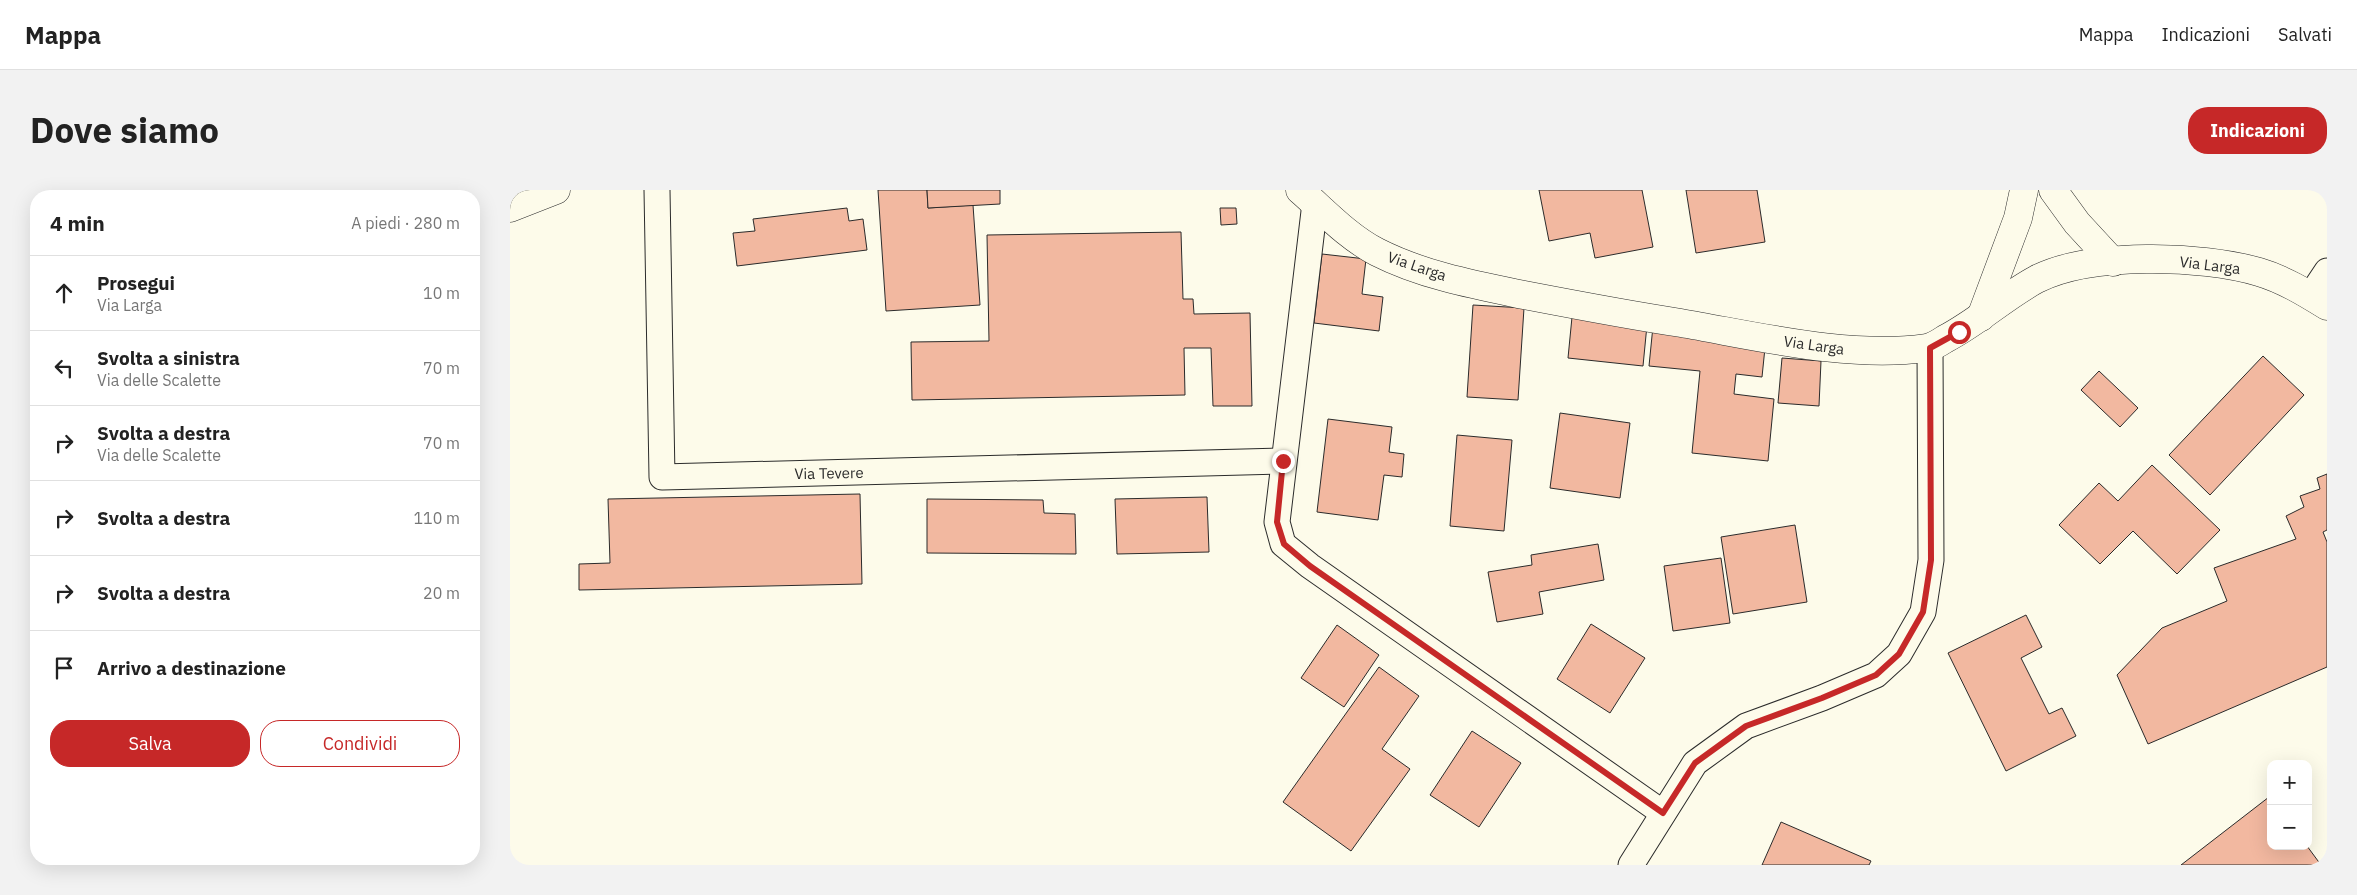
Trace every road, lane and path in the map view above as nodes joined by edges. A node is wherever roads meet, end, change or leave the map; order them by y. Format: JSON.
{"nodes":[{"id":1,"x":556,"y":190,"type":"edge"},
{"id":2,"x":657,"y":190,"type":"edge"},
{"id":3,"x":2024,"y":190,"type":"edge"},
{"id":4,"x":2053,"y":190,"type":"edge"},
{"id":5,"x":1308,"y":196,"type":"edge"},
{"id":6,"x":510,"y":208,"type":"edge"},
{"id":7,"x":2113,"y":262,"type":"junction"},
{"id":8,"x":2327,"y":271,"type":"edge"},
{"id":9,"x":2319,"y":301,"type":"edge"},
{"id":10,"x":1981,"y":317,"type":"junction"},
{"id":11,"x":1930,"y":348,"type":"junction"},
{"id":12,"x":1283,"y":461,"type":"junction"},
{"id":13,"x":1663,"y":813,"type":"junction"},
{"id":14,"x":1631,"y":865,"type":"edge"}],
"edges":[{"from":1,"to":6,"type":"street"},
{"from":2,"to":12,"type":"street","name":"Via Tevere"},
{"from":3,"to":10,"type":"street"},
{"from":4,"to":7,"type":"street"},
{"from":5,"to":11,"type":"street","name":"Via Larga"},
{"from":5,"to":12,"type":"street"},
{"from":7,"to":9,"type":"street","name":"Via Larga"},
{"from":7,"to":10,"type":"street","name":"Via Larga"},
{"from":8,"to":9,"type":"street"},
{"from":10,"to":11,"type":"street","name":"Via Larga"},
{"from":11,"to":13,"type":"street"},
{"from":12,"to":13,"type":"street"},
{"from":13,"to":14,"type":"street"}]}
